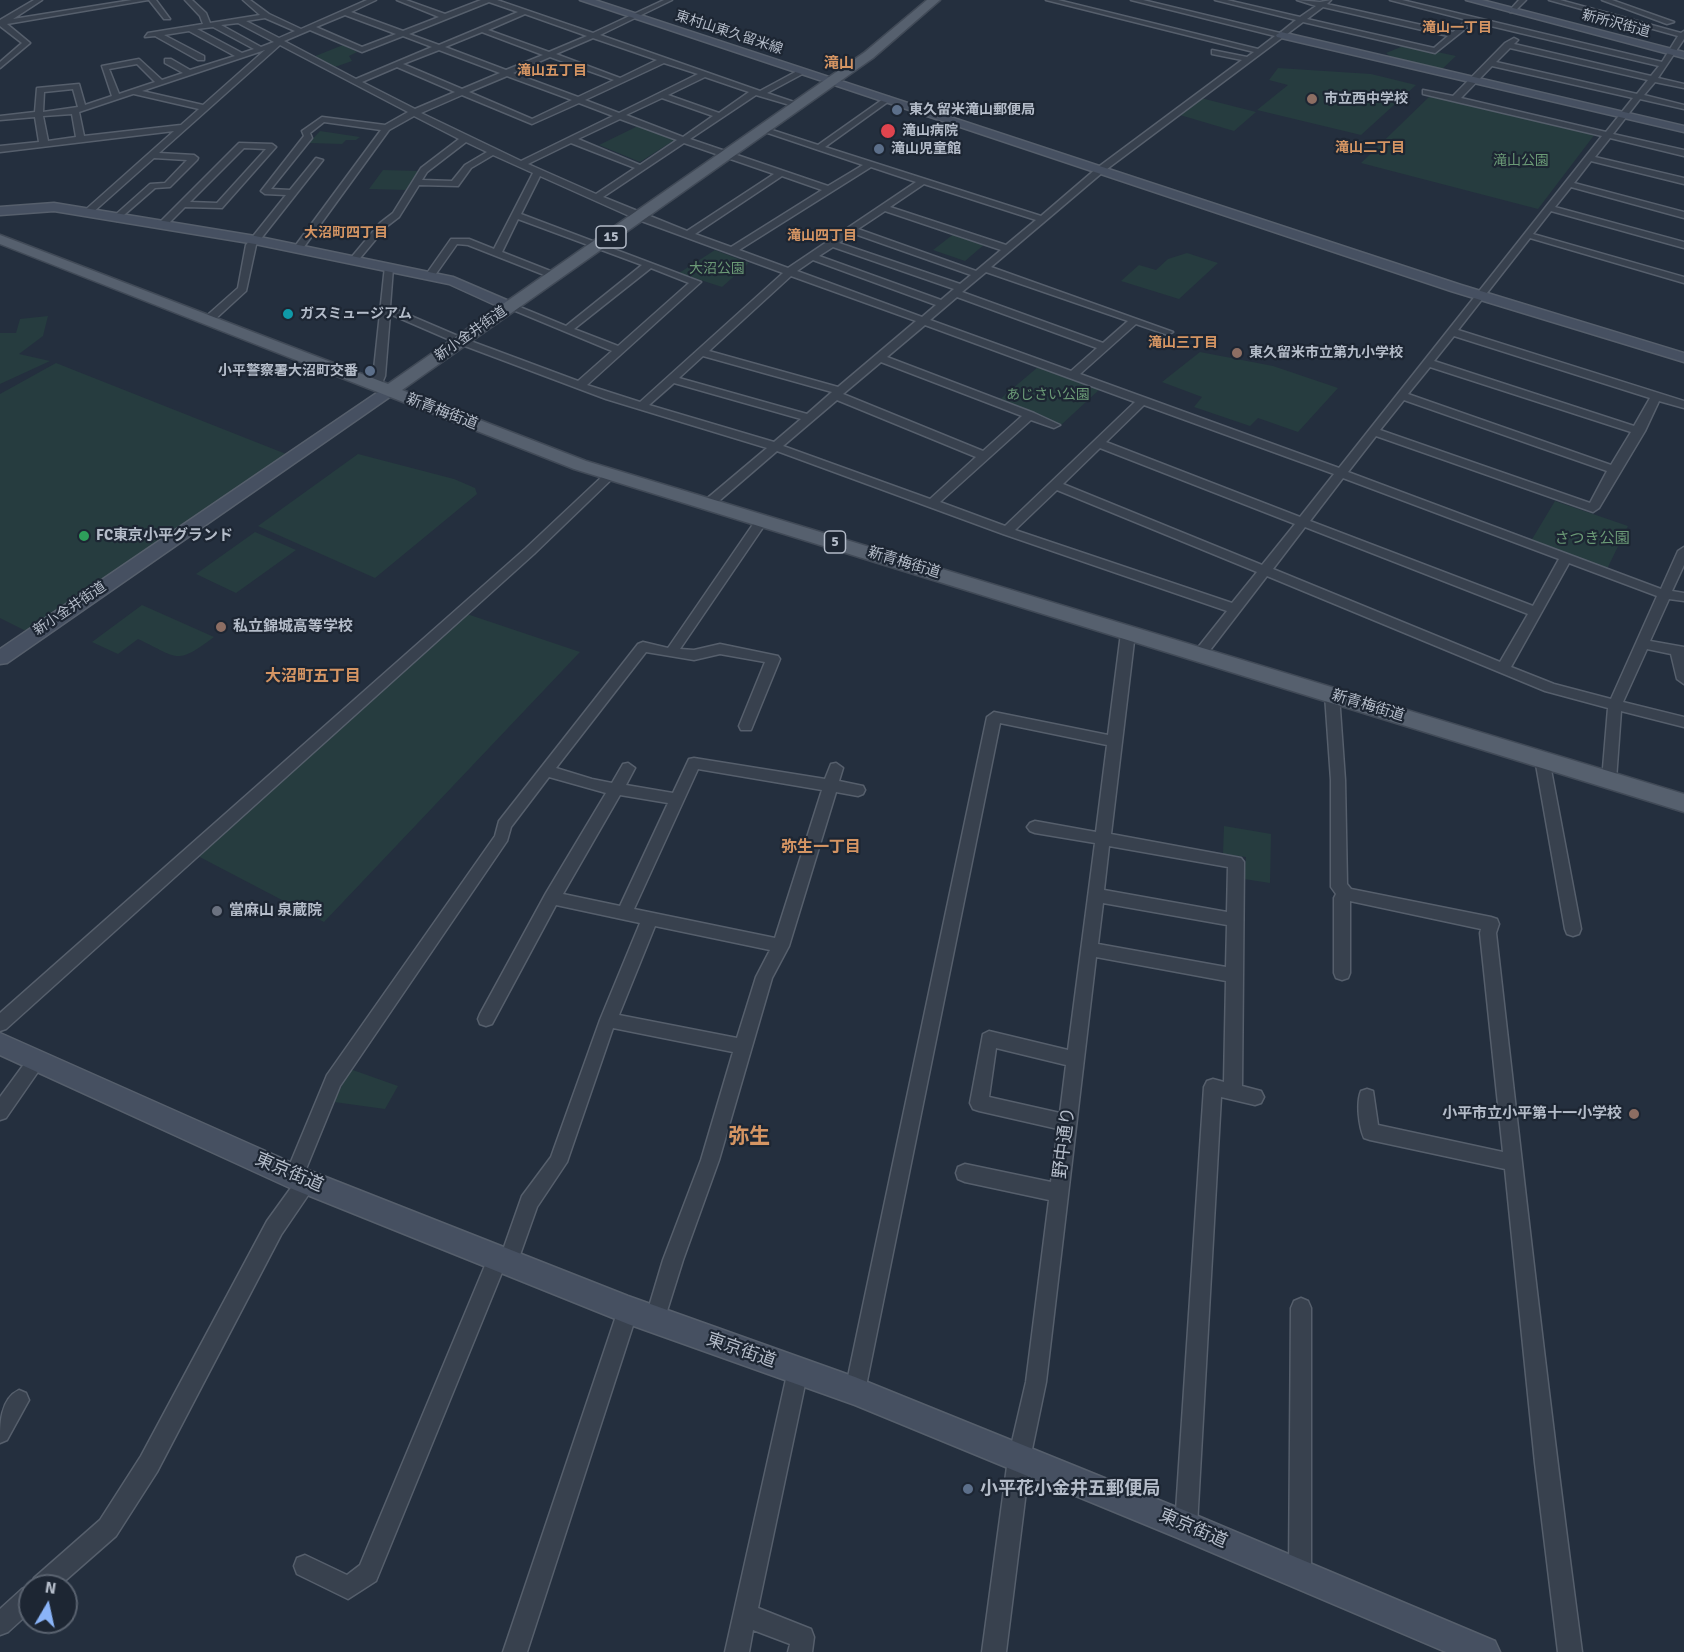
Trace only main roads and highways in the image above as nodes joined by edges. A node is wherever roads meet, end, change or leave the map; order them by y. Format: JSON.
{"nodes":[{"id":1,"x":934,"y":0,"type":"edge"},
{"id":2,"x":0,"y":239,"type":"edge"},
{"id":3,"x":382,"y":389,"type":"junction"},
{"id":4,"x":1684,"y":803,"type":"edge"}],
"edges":[{"from":1,"to":3,"type":"main road","name":"新小金井街道","number":"15"},
{"from":2,"to":3,"type":"main road","name":"新青梅街道","number":"5"},
{"from":3,"to":4,"type":"main road","name":"新青梅街道","number":"5"}]}
